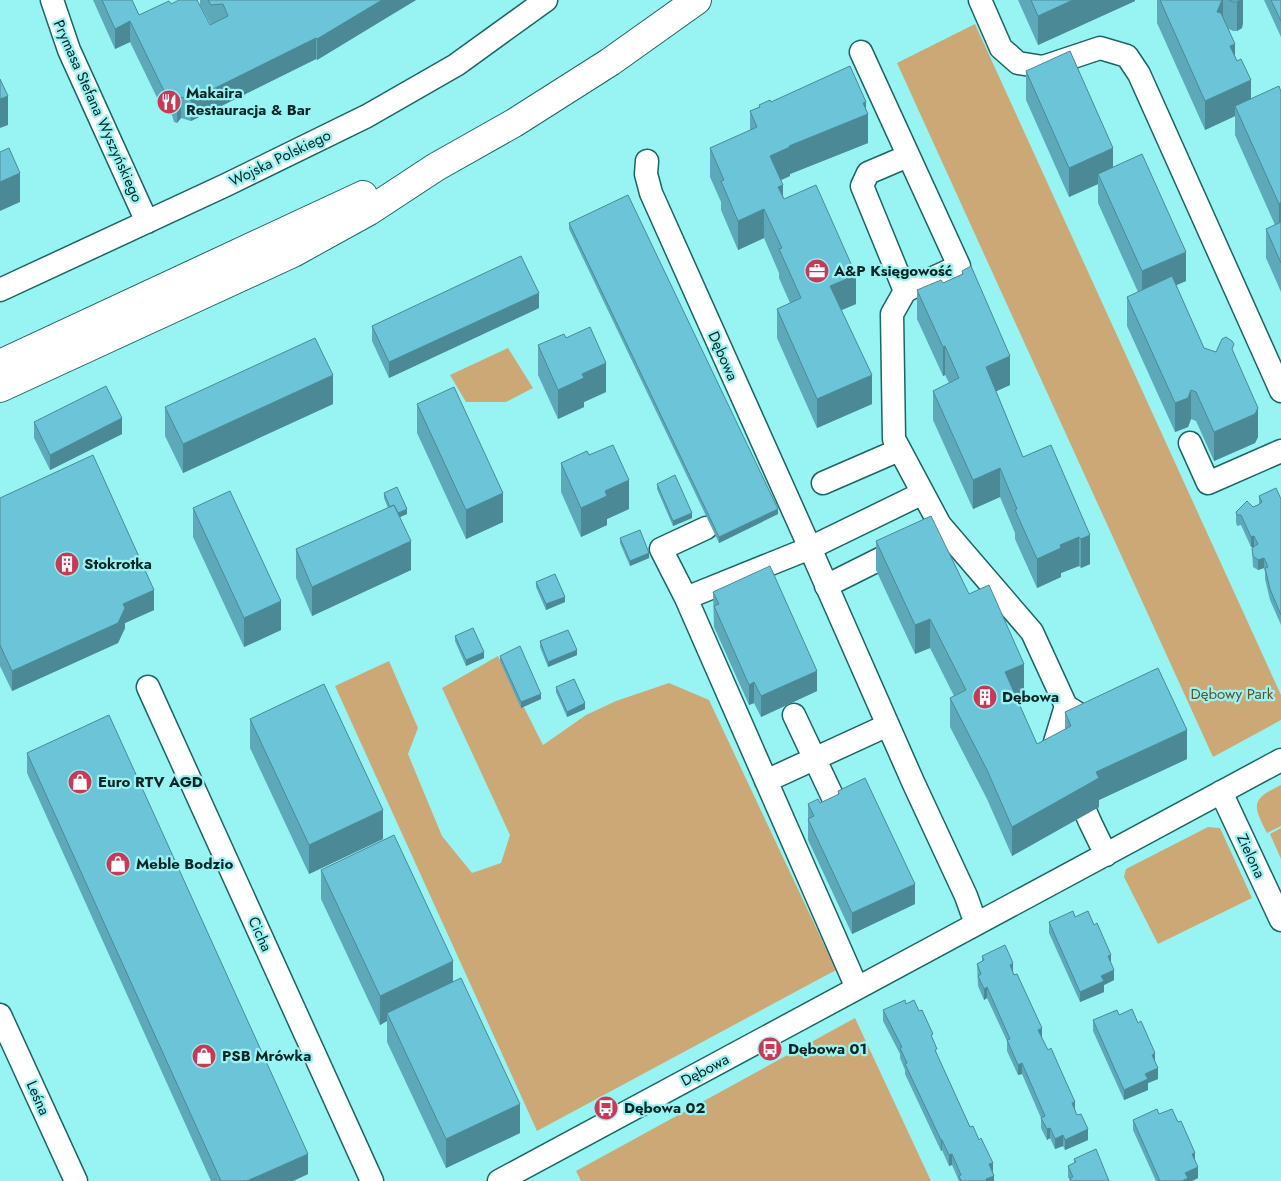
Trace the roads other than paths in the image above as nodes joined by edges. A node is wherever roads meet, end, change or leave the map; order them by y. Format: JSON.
{"nodes":[{"id":1,"x":52,"y":0,"type":"edge"},
{"id":2,"x":546,"y":0,"type":"edge"},
{"id":3,"x":697,"y":0,"type":"edge"},
{"id":4,"x":980,"y":0,"type":"edge"},
{"id":5,"x":861,"y":52,"type":"dead end"},
{"id":6,"x":908,"y":156,"type":"junction"},
{"id":7,"x":647,"y":161,"type":"dead end"},
{"id":8,"x":436,"y":167,"type":"junction"},
{"id":9,"x":147,"y":222,"type":"junction"},
{"id":10,"x":0,"y":290,"type":"edge"},
{"id":11,"x":905,"y":291,"type":"junction"},
{"id":12,"x":0,"y":364,"type":"edge"},
{"id":13,"x":0,"y":388,"type":"edge"},
{"id":14,"x":1281,"y":391,"type":"edge"},
{"id":15,"x":1190,"y":443,"type":"dead end"},
{"id":16,"x":899,"y":450,"type":"junction"},
{"id":17,"x":1281,"y":451,"type":"edge"},
{"id":18,"x":822,"y":483,"type":"dead end"},
{"id":19,"x":923,"y":493,"type":"junction"},
{"id":20,"x":706,"y":528,"type":"dead end"},
{"id":21,"x":810,"y":548,"type":"junction"},
{"id":22,"x":904,"y":558,"type":"edge"},
{"id":23,"x":826,"y":586,"type":"junction"},
{"id":24,"x":686,"y":598,"type":"junction"},
{"id":25,"x":148,"y":687,"type":"dead end"},
{"id":26,"x":1066,"y":706,"type":"junction"},
{"id":27,"x":794,"y":715,"type":"dead end"},
{"id":28,"x":888,"y":725,"type":"junction"},
{"id":29,"x":1096,"y":726,"type":"edge"},
{"id":30,"x":815,"y":758,"type":"junction"},
{"id":31,"x":1281,"y":760,"type":"edge"},
{"id":32,"x":766,"y":781,"type":"junction"},
{"id":33,"x":1221,"y":792,"type":"junction"},
{"id":34,"x":837,"y":806,"type":"edge"},
{"id":35,"x":1106,"y":855,"type":"junction"},
{"id":36,"x":1281,"y":920,"type":"edge"},
{"id":37,"x":976,"y":924,"type":"junction"},
{"id":38,"x":857,"y":988,"type":"junction"},
{"id":39,"x":0,"y":1015,"type":"edge"},
{"id":40,"x":76,"y":1181,"type":"edge"},
{"id":41,"x":372,"y":1181,"type":"edge"},
{"id":42,"x":500,"y":1181,"type":"edge"}],
"edges":[{"from":1,"to":9,"type":"street","name":"Prymasa Stefana Wyszyńskiego"},
{"from":2,"to":9,"type":"street","name":"Wojska Polskiego"},
{"from":3,"to":8,"type":"main road"},
{"from":4,"to":14,"type":"street"},
{"from":5,"to":6,"type":"street"},
{"from":6,"to":11,"type":"street"},
{"from":6,"to":11,"type":"street"},
{"from":7,"to":21,"type":"street","name":"Dębowa"},
{"from":8,"to":12,"type":"main road"},
{"from":8,"to":13,"type":"main road"},
{"from":9,"to":10,"type":"street","name":"Wojska Polskiego"},
{"from":11,"to":16,"type":"street"},
{"from":15,"to":17,"type":"street"},
{"from":16,"to":18,"type":"street"},
{"from":16,"to":19,"type":"street"},
{"from":19,"to":21,"type":"street"},
{"from":19,"to":26,"type":"street"},
{"from":20,"to":24,"type":"street"},
{"from":21,"to":23,"type":"street","name":"Dębowa"},
{"from":21,"to":24,"type":"street"},
{"from":22,"to":23,"type":"street"},
{"from":23,"to":28,"type":"street","name":"Dębowa"},
{"from":24,"to":32,"type":"street"},
{"from":25,"to":41,"type":"street","name":"Cicha"},
{"from":26,"to":29,"type":"street"},
{"from":26,"to":35,"type":"street"},
{"from":27,"to":30,"type":"street"},
{"from":28,"to":30,"type":"street"},
{"from":28,"to":37,"type":"street","name":"Dębowa"},
{"from":30,"to":32,"type":"street"},
{"from":30,"to":34,"type":"street"},
{"from":31,"to":33,"type":"street","name":"Dębowa"},
{"from":32,"to":38,"type":"street"},
{"from":33,"to":35,"type":"street","name":"Dębowa"},
{"from":33,"to":36,"type":"street","name":"Zielona"},
{"from":35,"to":37,"type":"street","name":"Dębowa"},
{"from":37,"to":38,"type":"street","name":"Dębowa"},
{"from":38,"to":42,"type":"street","name":"Dębowa"},
{"from":39,"to":40,"type":"street","name":"Leśna"}]}
